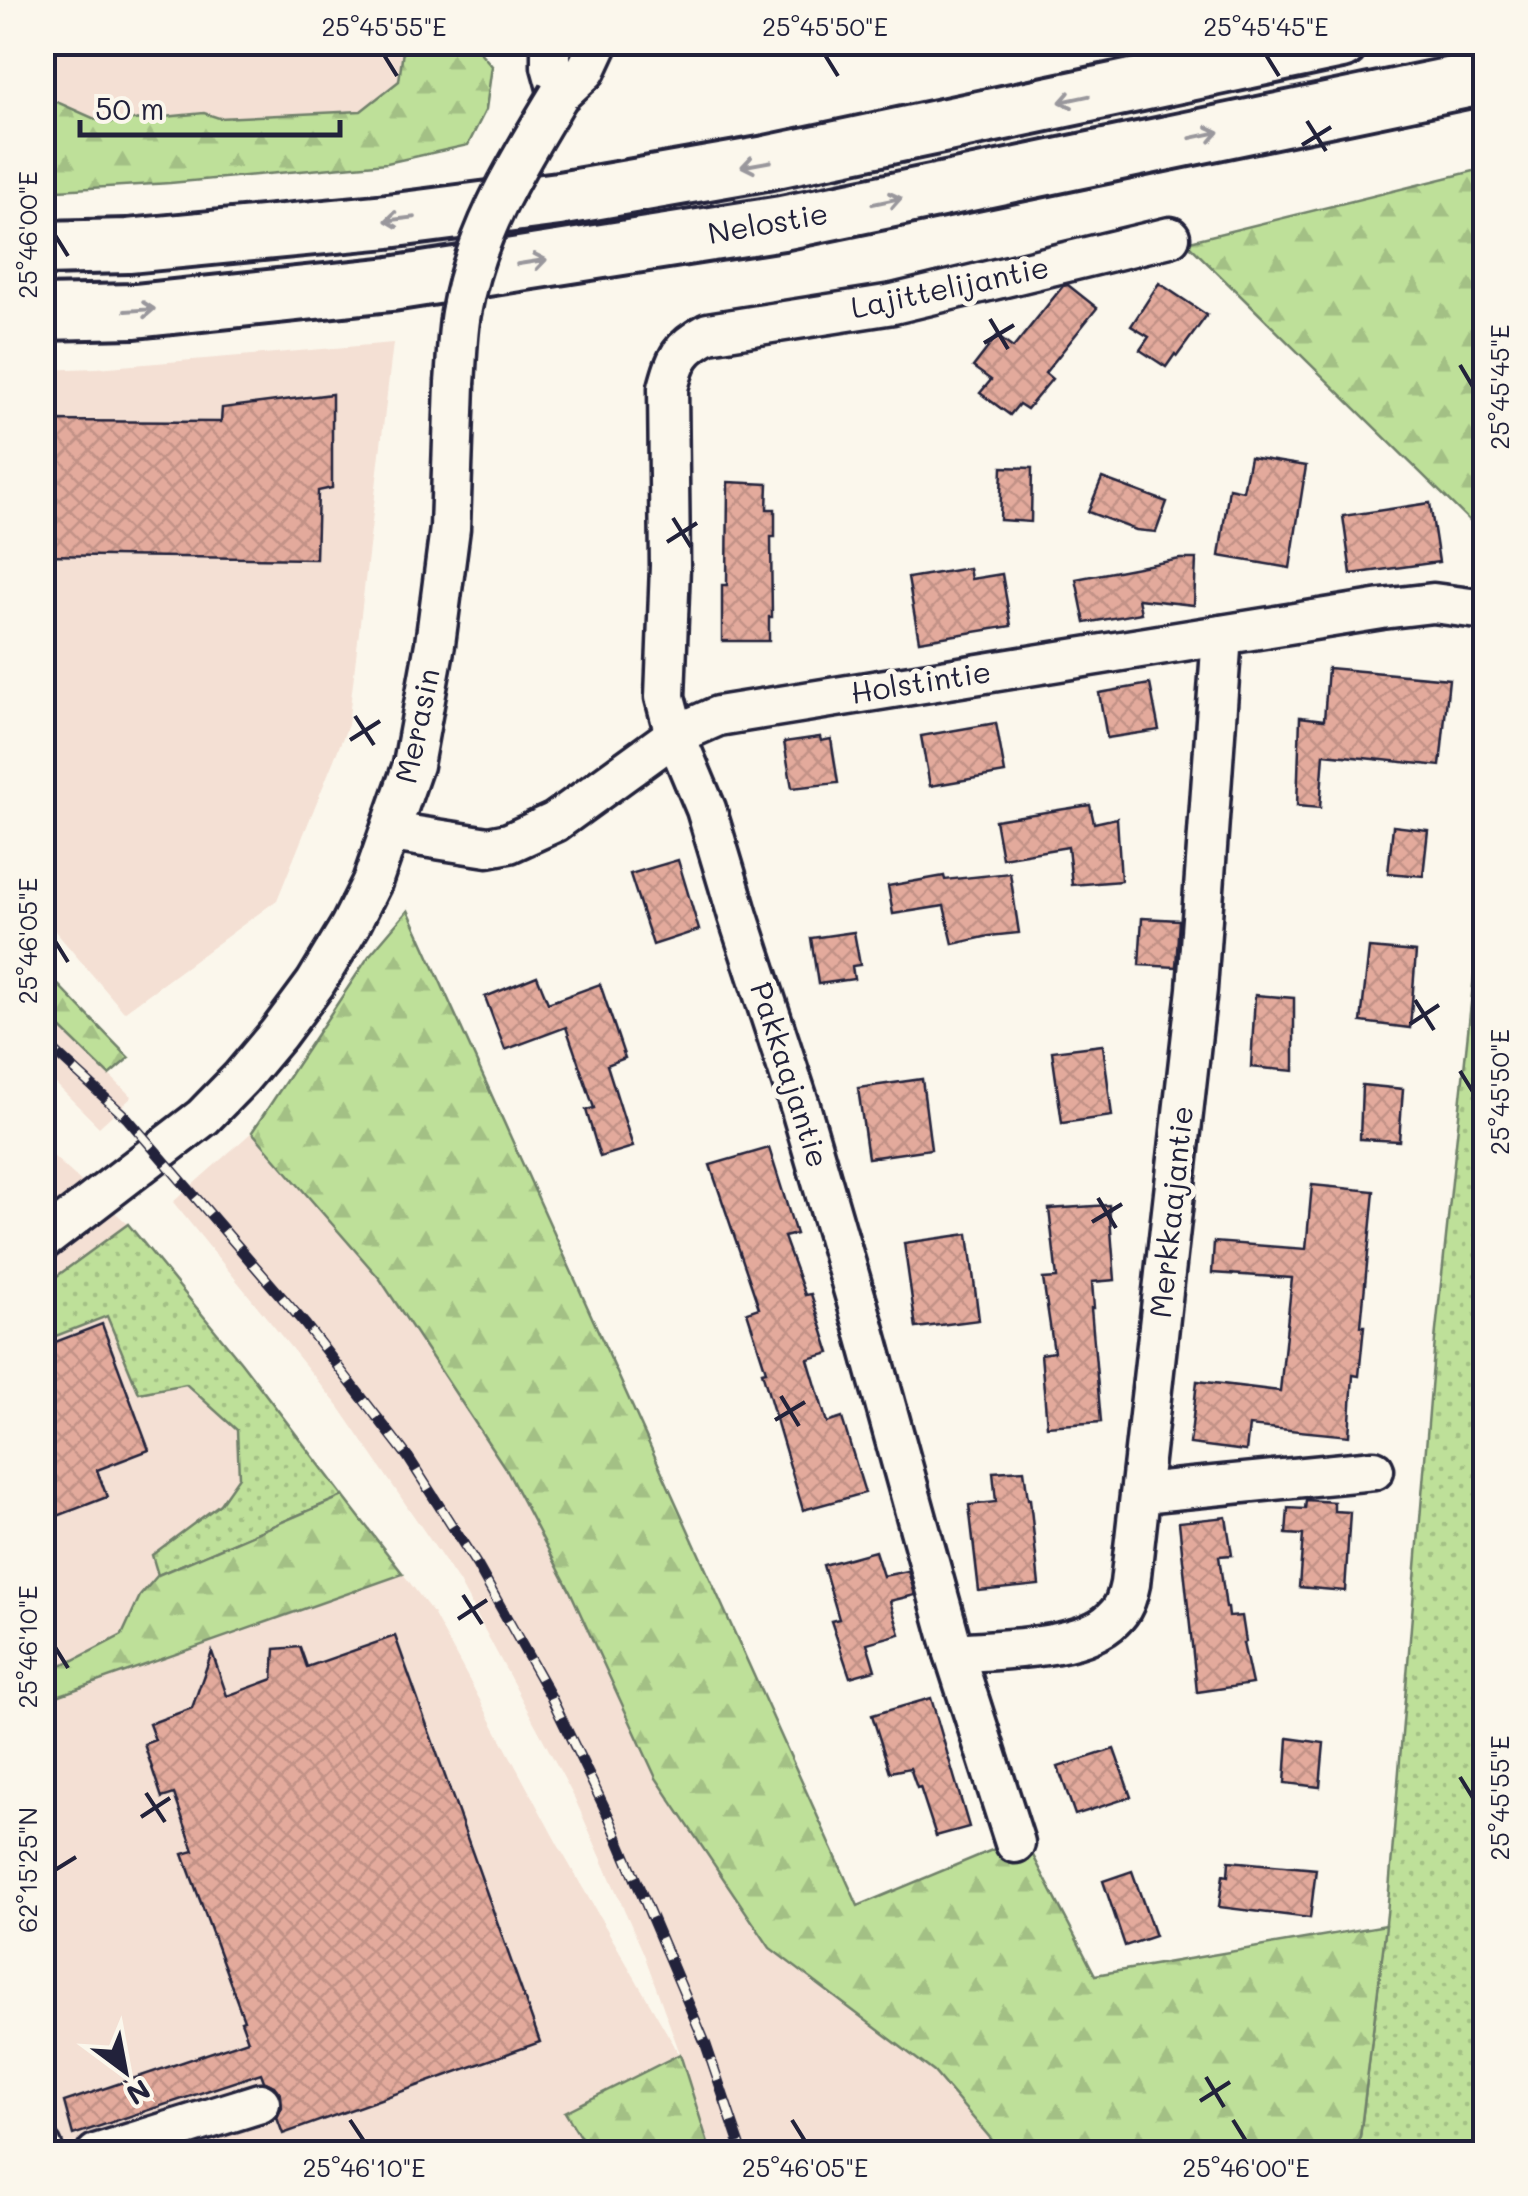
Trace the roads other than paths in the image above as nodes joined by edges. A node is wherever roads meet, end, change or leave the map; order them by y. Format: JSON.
{"nodes":[{"id":1,"x":551,"y":42,"type":"edge"},
{"id":2,"x":599,"y":42,"type":"edge"},
{"id":3,"x":1340,"y":42,"type":"edge"},
{"id":4,"x":1486,"y":77,"type":"edge"},
{"id":5,"x":559,"y":96,"type":"junction"},
{"id":6,"x":1170,"y":237,"type":"dead end"},
{"id":7,"x":42,"y":248,"type":"edge"},
{"id":8,"x":42,"y":312,"type":"edge"},
{"id":9,"x":728,"y":328,"type":"joint"},
{"id":10,"x":1486,"y":610,"type":"edge"},
{"id":11,"x":1222,"y":635,"type":"junction"},
{"id":12,"x":675,"y":735,"type":"junction"},
{"id":13,"x":391,"y":832,"type":"junction"},
{"id":14,"x":42,"y":1241,"type":"edge"},
{"id":15,"x":1374,"y":1470,"type":"dead end"},
{"id":16,"x":1142,"y":1493,"type":"junction"},
{"id":17,"x":954,"y":1653,"type":"junction"},
{"id":18,"x":1015,"y":1843,"type":"dead end"},
{"id":19,"x":260,"y":2103,"type":"dead end"},
{"id":20,"x":96,"y":2154,"type":"edge"}],
"edges":[{"from":1,"to":5,"type":"street"},
{"from":2,"to":5,"type":"street","name":"Merasin"},
{"from":3,"to":7,"type":"highway","name":"Nelostie","one_way":true},
{"from":8,"to":4,"type":"highway","name":"Nelostie","one_way":true},
{"from":5,"to":13,"type":"street","name":"Merasin","bridge":true},
{"from":6,"to":9,"type":"street","name":"Lajittelijantie"},
{"from":9,"to":12,"type":"street","name":"Pakkaajantie"},
{"from":10,"to":11,"type":"street","name":"Holstintie"},
{"from":11,"to":12,"type":"street","name":"Holstintie"},
{"from":11,"to":16,"type":"street","name":"Merkkaajantie"},
{"from":12,"to":13,"type":"street","name":"Holstintie"},
{"from":12,"to":17,"type":"street","name":"Pakkaajantie"},
{"from":13,"to":14,"type":"street","name":"Merasin"},
{"from":15,"to":16,"type":"street"},
{"from":16,"to":17,"type":"street","name":"Merkkaajantie"},
{"from":17,"to":18,"type":"street","name":"Pakkaajantie"},
{"from":19,"to":20,"type":"street"}]}
